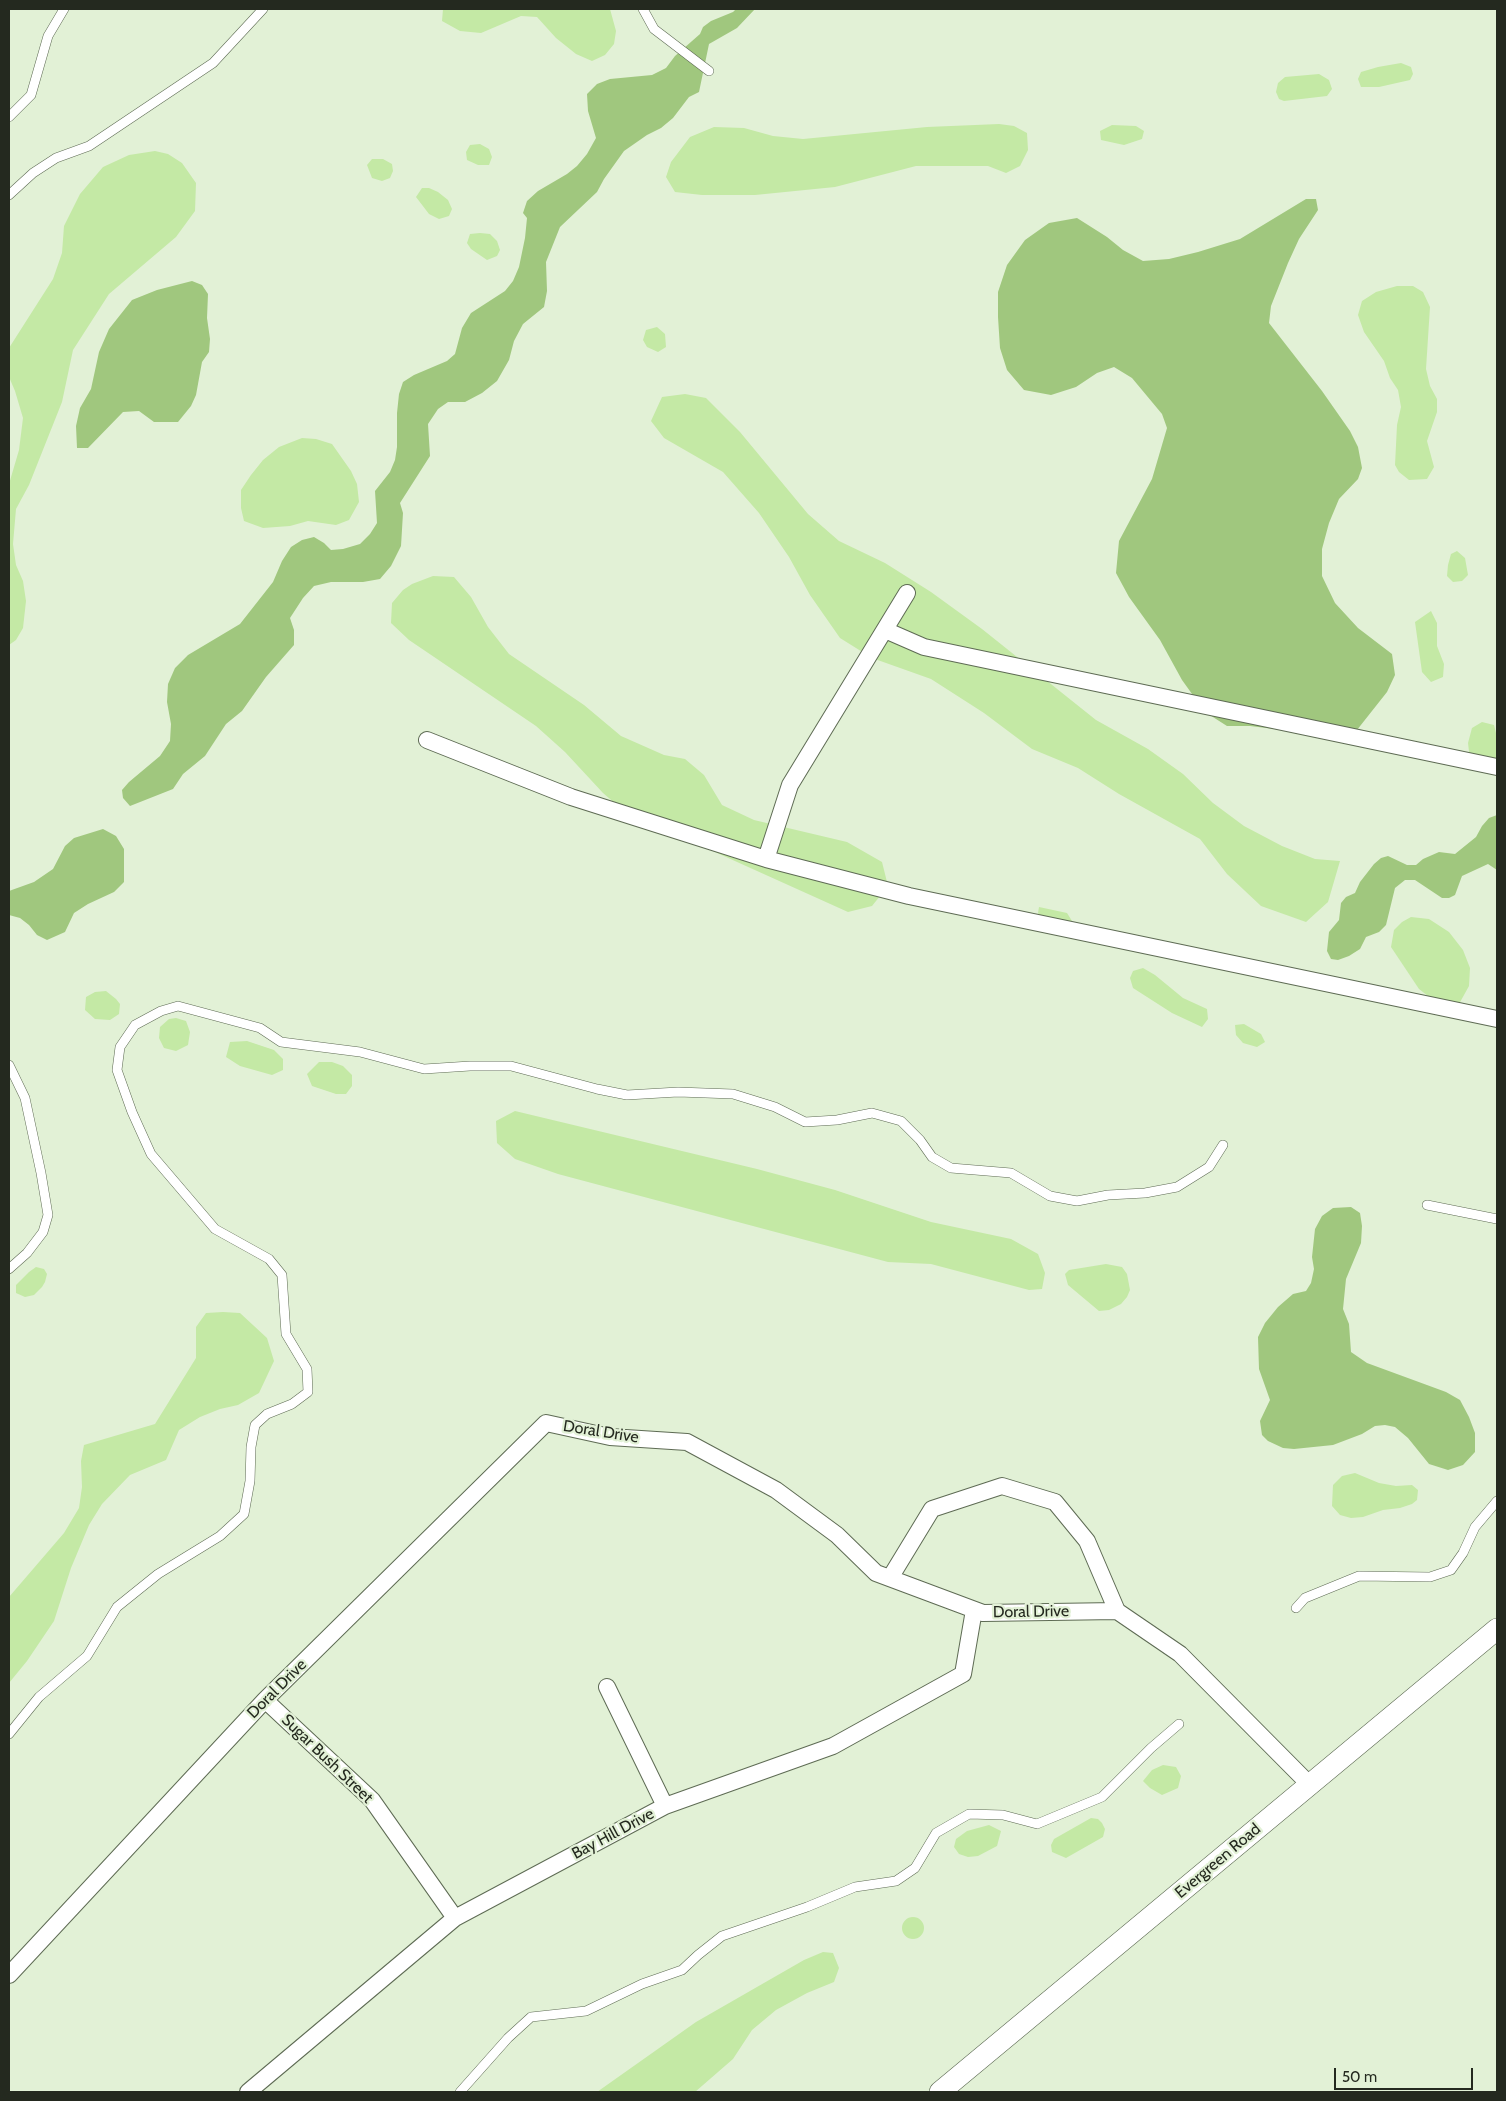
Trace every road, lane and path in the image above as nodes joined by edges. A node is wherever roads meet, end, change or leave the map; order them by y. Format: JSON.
{"nodes":[{"id":1,"x":64,"y":9,"type":"edge"},
{"id":2,"x":263,"y":9,"type":"edge"},
{"id":3,"x":643,"y":9,"type":"edge"},
{"id":4,"x":709,"y":72,"type":"dead end"},
{"id":5,"x":9,"y":117,"type":"edge"},
{"id":6,"x":9,"y":195,"type":"edge"},
{"id":7,"x":907,"y":593,"type":"dead end"},
{"id":8,"x":885,"y":630,"type":"junction"},
{"id":9,"x":427,"y":740,"type":"dead end"},
{"id":10,"x":1497,"y":767,"type":"edge"},
{"id":11,"x":766,"y":859,"type":"junction"},
{"id":12,"x":1497,"y":1019,"type":"edge"},
{"id":13,"x":9,"y":1065,"type":"edge"},
{"id":14,"x":1223,"y":1145,"type":"dead end"},
{"id":15,"x":1427,"y":1205,"type":"dead end"},
{"id":16,"x":1497,"y":1219,"type":"edge"},
{"id":17,"x":9,"y":1269,"type":"edge"},
{"id":18,"x":1497,"y":1501,"type":"edge"},
{"id":19,"x":890,"y":1578,"type":"junction"},
{"id":20,"x":1296,"y":1608,"type":"dead end"},
{"id":21,"x":974,"y":1610,"type":"junction"},
{"id":22,"x":1117,"y":1611,"type":"junction"},
{"id":23,"x":1497,"y":1629,"type":"edge"},
{"id":24,"x":607,"y":1687,"type":"dead end"},
{"id":25,"x":265,"y":1700,"type":"junction"},
{"id":26,"x":1179,"y":1724,"type":"dead end"},
{"id":27,"x":9,"y":1734,"type":"edge"},
{"id":28,"x":1310,"y":1785,"type":"junction"},
{"id":29,"x":665,"y":1806,"type":"junction"},
{"id":30,"x":456,"y":1918,"type":"junction"},
{"id":31,"x":9,"y":1975,"type":"edge"},
{"id":32,"x":248,"y":2092,"type":"edge"},
{"id":33,"x":460,"y":2092,"type":"edge"},
{"id":34,"x":940,"y":2092,"type":"edge"}],
"edges":[{"from":1,"to":5,"type":"lane"},
{"from":2,"to":6,"type":"lane"},
{"from":3,"to":4,"type":"lane"},
{"from":7,"to":8,"type":"street"},
{"from":8,"to":10,"type":"street"},
{"from":8,"to":11,"type":"street"},
{"from":9,"to":11,"type":"street"},
{"from":11,"to":12,"type":"street"},
{"from":13,"to":17,"type":"lane"},
{"from":14,"to":27,"type":"lane"},
{"from":15,"to":16,"type":"lane"},
{"from":18,"to":20,"type":"lane"},
{"from":19,"to":21,"type":"street","name":"Doral Drive"},
{"from":19,"to":22,"type":"street"},
{"from":19,"to":25,"type":"street","name":"Doral Drive"},
{"from":21,"to":22,"type":"street","name":"Doral Drive"},
{"from":21,"to":29,"type":"street","name":"Bay Hill Drive"},
{"from":22,"to":28,"type":"street"},
{"from":23,"to":28,"type":"street","name":"Evergreen Road"},
{"from":24,"to":29,"type":"street"},
{"from":25,"to":30,"type":"street","name":"Sugar Bush Street"},
{"from":25,"to":31,"type":"street","name":"Doral Drive"},
{"from":26,"to":33,"type":"lane"},
{"from":28,"to":34,"type":"street","name":"Evergreen Road"},
{"from":29,"to":30,"type":"street","name":"Bay Hill Drive"},
{"from":30,"to":32,"type":"street","name":"Bay Hill Drive"}]}
